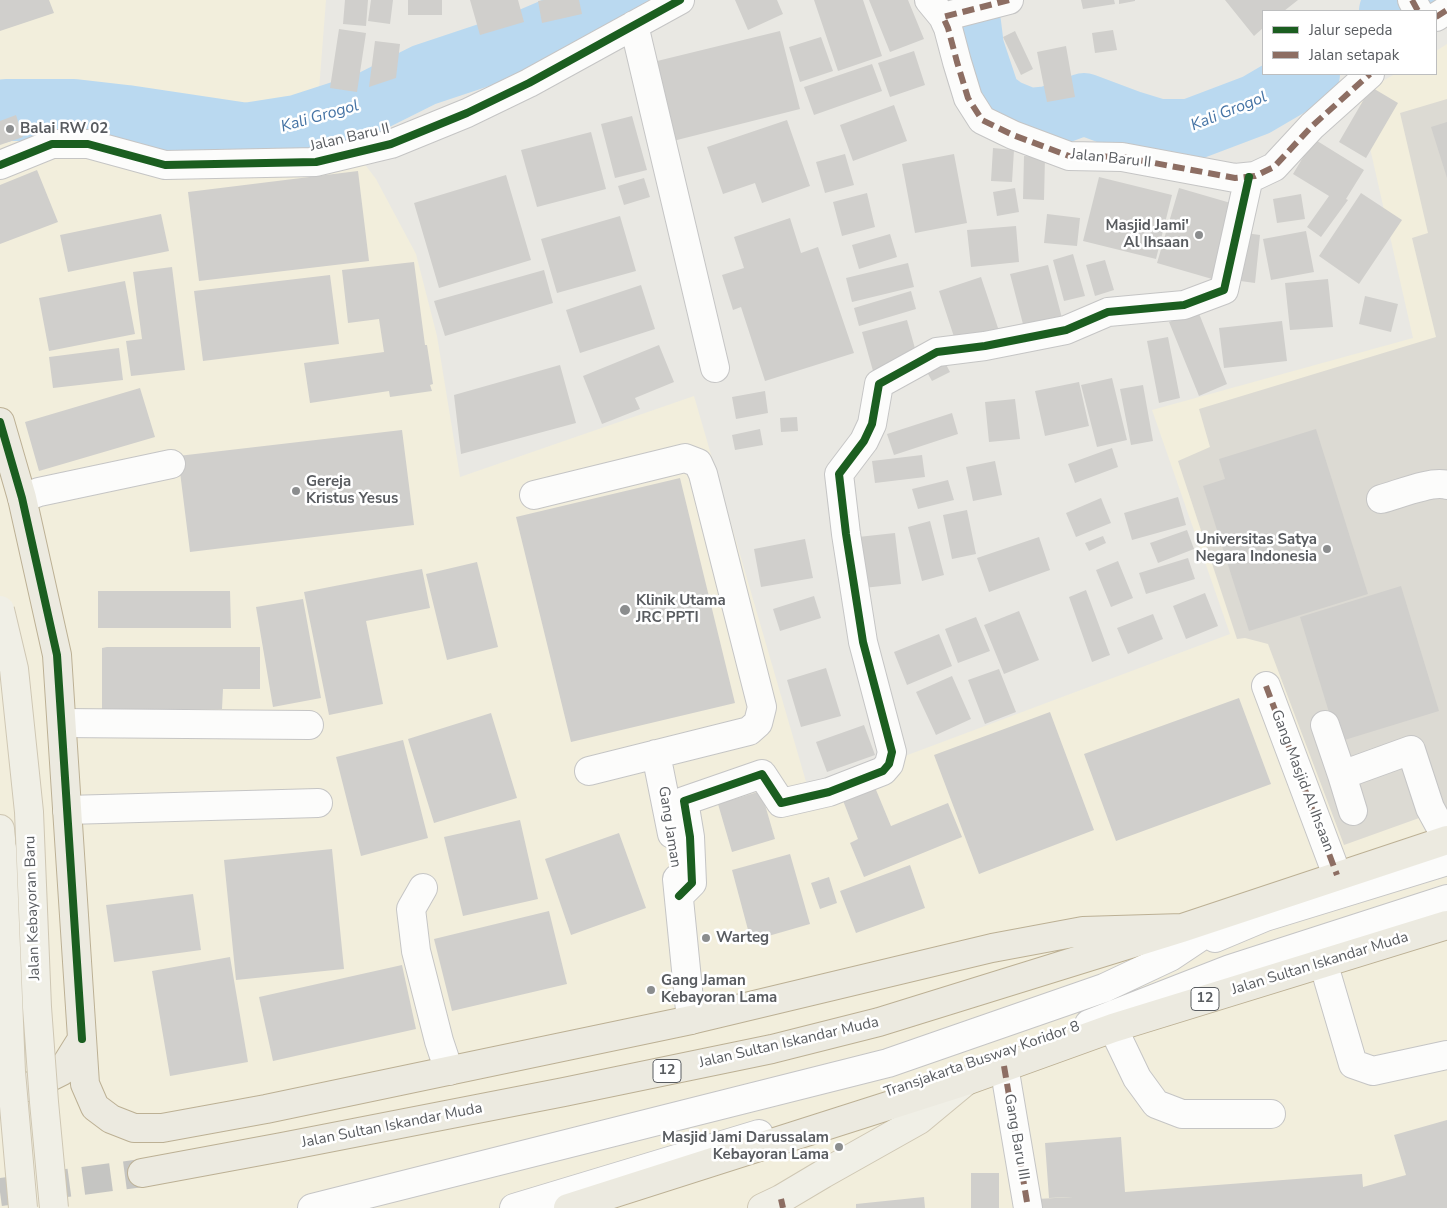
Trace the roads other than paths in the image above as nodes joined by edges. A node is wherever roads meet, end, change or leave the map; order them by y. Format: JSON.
{"nodes":[{"id":1,"x":680,"y":0,"type":"edge"},
{"id":2,"x":1002,"y":2,"type":"edge"},
{"id":3,"x":945,"y":10,"type":"edge"},
{"id":4,"x":1421,"y":10,"type":"edge"},
{"id":5,"x":1447,"y":10,"type":"edge"},
{"id":6,"x":634,"y":25,"type":"junction"},
{"id":7,"x":1369,"y":75,"type":"edge"},
{"id":8,"x":0,"y":165,"type":"edge"},
{"id":9,"x":1249,"y":177,"type":"junction"},
{"id":10,"x":715,"y":368,"type":"dead end"},
{"id":11,"x":0,"y":422,"type":"edge"},
{"id":12,"x":172,"y":464,"type":"dead end"},
{"id":13,"x":1447,"y":485,"type":"edge"},
{"id":14,"x":534,"y":495,"type":"dead end"},
{"id":15,"x":22,"y":498,"type":"junction"},
{"id":16,"x":1381,"y":499,"type":"dead end"},
{"id":17,"x":0,"y":610,"type":"edge"},
{"id":18,"x":1266,"y":686,"type":"dead end"},
{"id":19,"x":62,"y":723,"type":"junction"},
{"id":20,"x":309,"y":725,"type":"dead end"},
{"id":21,"x":1326,"y":725,"type":"dead end"},
{"id":22,"x":656,"y":754,"type":"junction"},
{"id":23,"x":589,"y":772,"type":"dead end"},
{"id":24,"x":1342,"y":775,"type":"junction"},
{"id":25,"x":318,"y":803,"type":"dead end"},
{"id":26,"x":67,"y":810,"type":"junction"},
{"id":27,"x":1353,"y":811,"type":"dead end"},
{"id":28,"x":0,"y":829,"type":"edge"},
{"id":29,"x":1447,"y":840,"type":"edge"},
{"id":30,"x":1447,"y":861,"type":"edge"},
{"id":31,"x":1337,"y":876,"type":"junction"},
{"id":32,"x":422,"y":888,"type":"dead end"},
{"id":33,"x":679,"y":896,"type":"junction"},
{"id":34,"x":1447,"y":899,"type":"edge"},
{"id":35,"x":1248,"y":905,"type":"junction"},
{"id":36,"x":1447,"y":925,"type":"edge"},
{"id":37,"x":1182,"y":928,"type":"junction"},
{"id":38,"x":1170,"y":957,"type":"junction"},
{"id":39,"x":1323,"y":962,"type":"junction"},
{"id":40,"x":691,"y":1020,"type":"junction"},
{"id":41,"x":1114,"y":1028,"type":"junction"},
{"id":42,"x":82,"y":1039,"type":"junction"},
{"id":43,"x":1447,"y":1055,"type":"edge"},
{"id":44,"x":1004,"y":1066,"type":"junction"},
{"id":45,"x":449,"y":1071,"type":"junction"},
{"id":46,"x":966,"y":1081,"type":"junction"},
{"id":47,"x":0,"y":1084,"type":"edge"},
{"id":48,"x":1271,"y":1114,"type":"dead end"},
{"id":49,"x":142,"y":1173,"type":"tunnel mouth"},
{"id":50,"x":775,"y":1205,"type":"edge"},
{"id":51,"x":23,"y":1208,"type":"edge"},
{"id":52,"x":54,"y":1208,"type":"edge"},
{"id":53,"x":312,"y":1208,"type":"edge"},
{"id":54,"x":514,"y":1208,"type":"edge"},
{"id":55,"x":568,"y":1208,"type":"edge"},
{"id":56,"x":1028,"y":1208,"type":"edge"}],
"edges":[{"from":1,"to":6,"type":"street","name":"Jalan Baru II"},
{"from":2,"to":3,"type":"street"},
{"from":3,"to":9,"type":"street","name":"Jalan Baru II"},
{"from":4,"to":5,"type":"street"},
{"from":6,"to":8,"type":"street","name":"Jalan Baru II"},
{"from":6,"to":10,"type":"street"},
{"from":7,"to":9,"type":"street","name":"Jalan Baru II"},
{"from":9,"to":33,"type":"street"},
{"from":11,"to":15,"type":"highway"},
{"from":12,"to":15,"type":"street"},
{"from":13,"to":16,"type":"street"},
{"from":14,"to":22,"type":"street"},
{"from":15,"to":19,"type":"highway"},
{"from":17,"to":52,"type":"main road","name":"Jalan Kebayoran Baru","bridge":true},
{"from":18,"to":31,"type":"street","name":"Gang Masjid Al Ihsaan"},
{"from":19,"to":20,"type":"street"},
{"from":19,"to":26,"type":"highway"},
{"from":21,"to":24,"type":"street"},
{"from":22,"to":23,"type":"street"},
{"from":22,"to":33,"type":"street","name":"Gang Jaman"},
{"from":24,"to":27,"type":"street"},
{"from":24,"to":29,"type":"street"},
{"from":25,"to":26,"type":"street"},
{"from":26,"to":42,"type":"highway"},
{"from":28,"to":51,"type":"main road","name":"Jalan Kebayoran Baru","bridge":true},
{"from":29,"to":31,"type":"highway","name":"Jalan Sultan Iskandar Muda","number":"12"},
{"from":30,"to":38,"type":"street"},
{"from":31,"to":35,"type":"highway","name":"Jalan Sultan Iskandar Muda","number":"12"},
{"from":32,"to":45,"type":"street"},
{"from":33,"to":40,"type":"street","name":"Gang Jaman"},
{"from":34,"to":54,"type":"street","name":"Transjakarta Busway Koridor 8"},
{"from":35,"to":37,"type":"highway","name":"Jalan Sultan Iskandar Muda","number":"12"},
{"from":35,"to":38,"type":"street","name":"Jalan Sultan Iskandar Muda"},
{"from":36,"to":39,"type":"highway","name":"Jalan Sultan Iskandar Muda","number":"12"},
{"from":37,"to":40,"type":"highway"},
{"from":37,"to":49,"type":"highway","name":"Jalan Sultan Iskandar Muda","number":"12"},
{"from":38,"to":53,"type":"street","name":"Jalan Sultan Iskandar Muda"},
{"from":39,"to":41,"type":"highway","name":"Jalan Sultan Iskandar Muda","number":"12"},
{"from":39,"to":43,"type":"street"},
{"from":40,"to":45,"type":"highway"},
{"from":41,"to":44,"type":"highway","name":"Jalan Sultan Iskandar Muda","number":"12"},
{"from":41,"to":48,"type":"street"},
{"from":42,"to":45,"type":"highway"},
{"from":42,"to":47,"type":"highway"},
{"from":44,"to":46,"type":"highway","name":"Jalan Sultan Iskandar Muda","number":"12"},
{"from":44,"to":56,"type":"street","name":"Gang Baru III"},
{"from":46,"to":50,"type":"main road","name":"Jalan Sultan Iskandar Muda"},
{"from":46,"to":55,"type":"highway","name":"Jalan Sultan Iskandar Muda","number":"12"}]}
